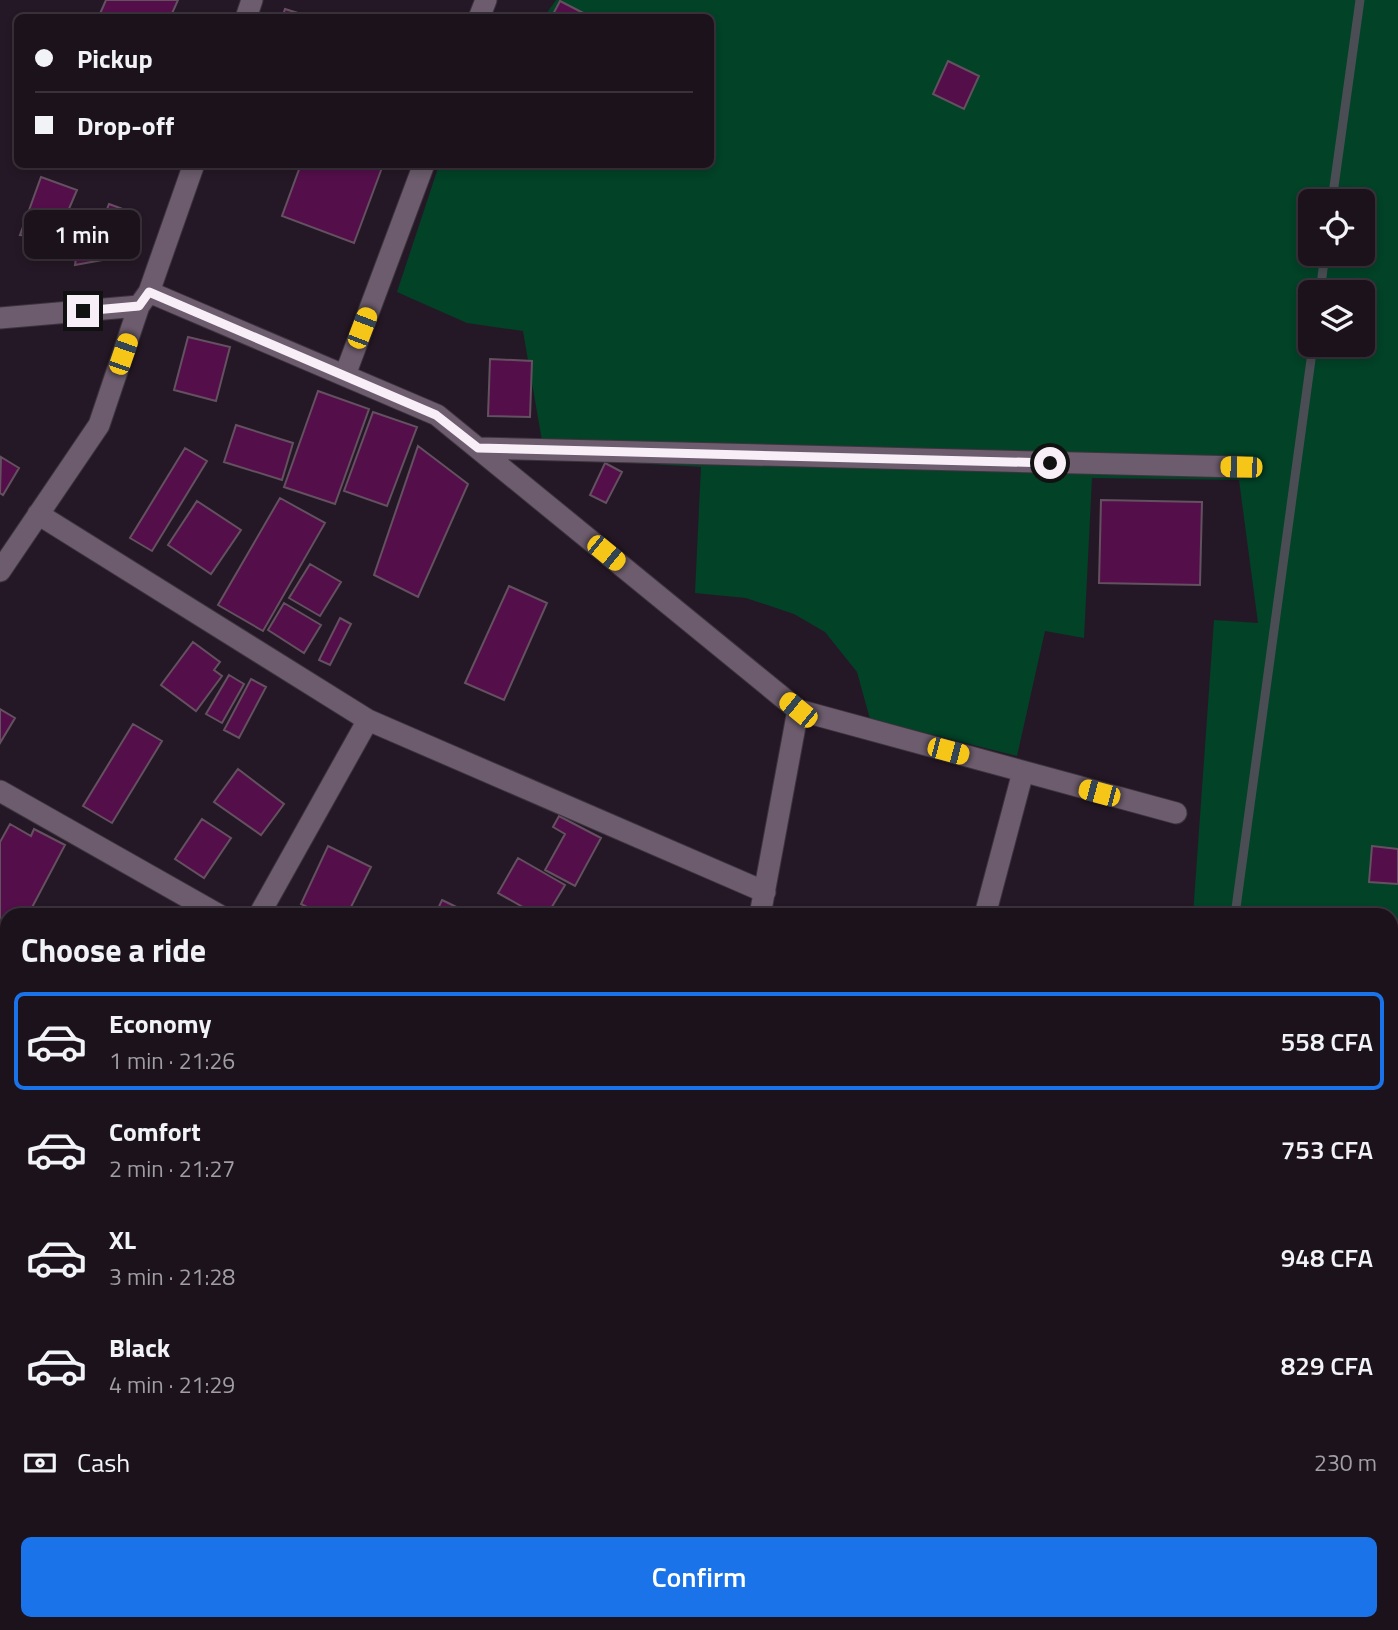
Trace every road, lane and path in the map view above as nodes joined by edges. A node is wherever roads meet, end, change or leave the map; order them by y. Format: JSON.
{"nodes":[{"id":1,"x":193,"y":168,"type":"edge"},
{"id":2,"x":423,"y":168,"type":"edge"},
{"id":3,"x":144,"y":299,"type":"junction"},
{"id":4,"x":0,"y":318,"type":"edge"},
{"id":5,"x":345,"y":375,"type":"junction"},
{"id":6,"x":478,"y":448,"type":"junction"},
{"id":7,"x":1241,"y":467,"type":"dead end"},
{"id":8,"x":38,"y":514,"type":"junction"},
{"id":9,"x":0,"y":571,"type":"edge"},
{"id":10,"x":798,"y":710,"type":"junction"},
{"id":11,"x":368,"y":720,"type":"junction"},
{"id":12,"x":1023,"y":772,"type":"junction"},
{"id":13,"x":0,"y":791,"type":"edge"},
{"id":14,"x":1176,"y":814,"type":"dead end"},
{"id":15,"x":765,"y":892,"type":"junction"},
{"id":16,"x":207,"y":908,"type":"edge"},
{"id":17,"x":263,"y":908,"type":"edge"},
{"id":18,"x":762,"y":908,"type":"edge"},
{"id":19,"x":987,"y":908,"type":"edge"}],
"edges":[{"from":1,"to":3,"type":"street"},
{"from":2,"to":5,"type":"street"},
{"from":3,"to":4,"type":"street"},
{"from":3,"to":5,"type":"street"},
{"from":3,"to":8,"type":"street"},
{"from":5,"to":6,"type":"street"},
{"from":6,"to":7,"type":"street"},
{"from":6,"to":10,"type":"street"},
{"from":8,"to":9,"type":"street"},
{"from":8,"to":11,"type":"street"},
{"from":10,"to":12,"type":"street"},
{"from":10,"to":15,"type":"street"},
{"from":11,"to":15,"type":"street"},
{"from":11,"to":17,"type":"street"},
{"from":12,"to":14,"type":"street"},
{"from":12,"to":19,"type":"street"},
{"from":13,"to":16,"type":"street"},
{"from":15,"to":18,"type":"street"}]}
